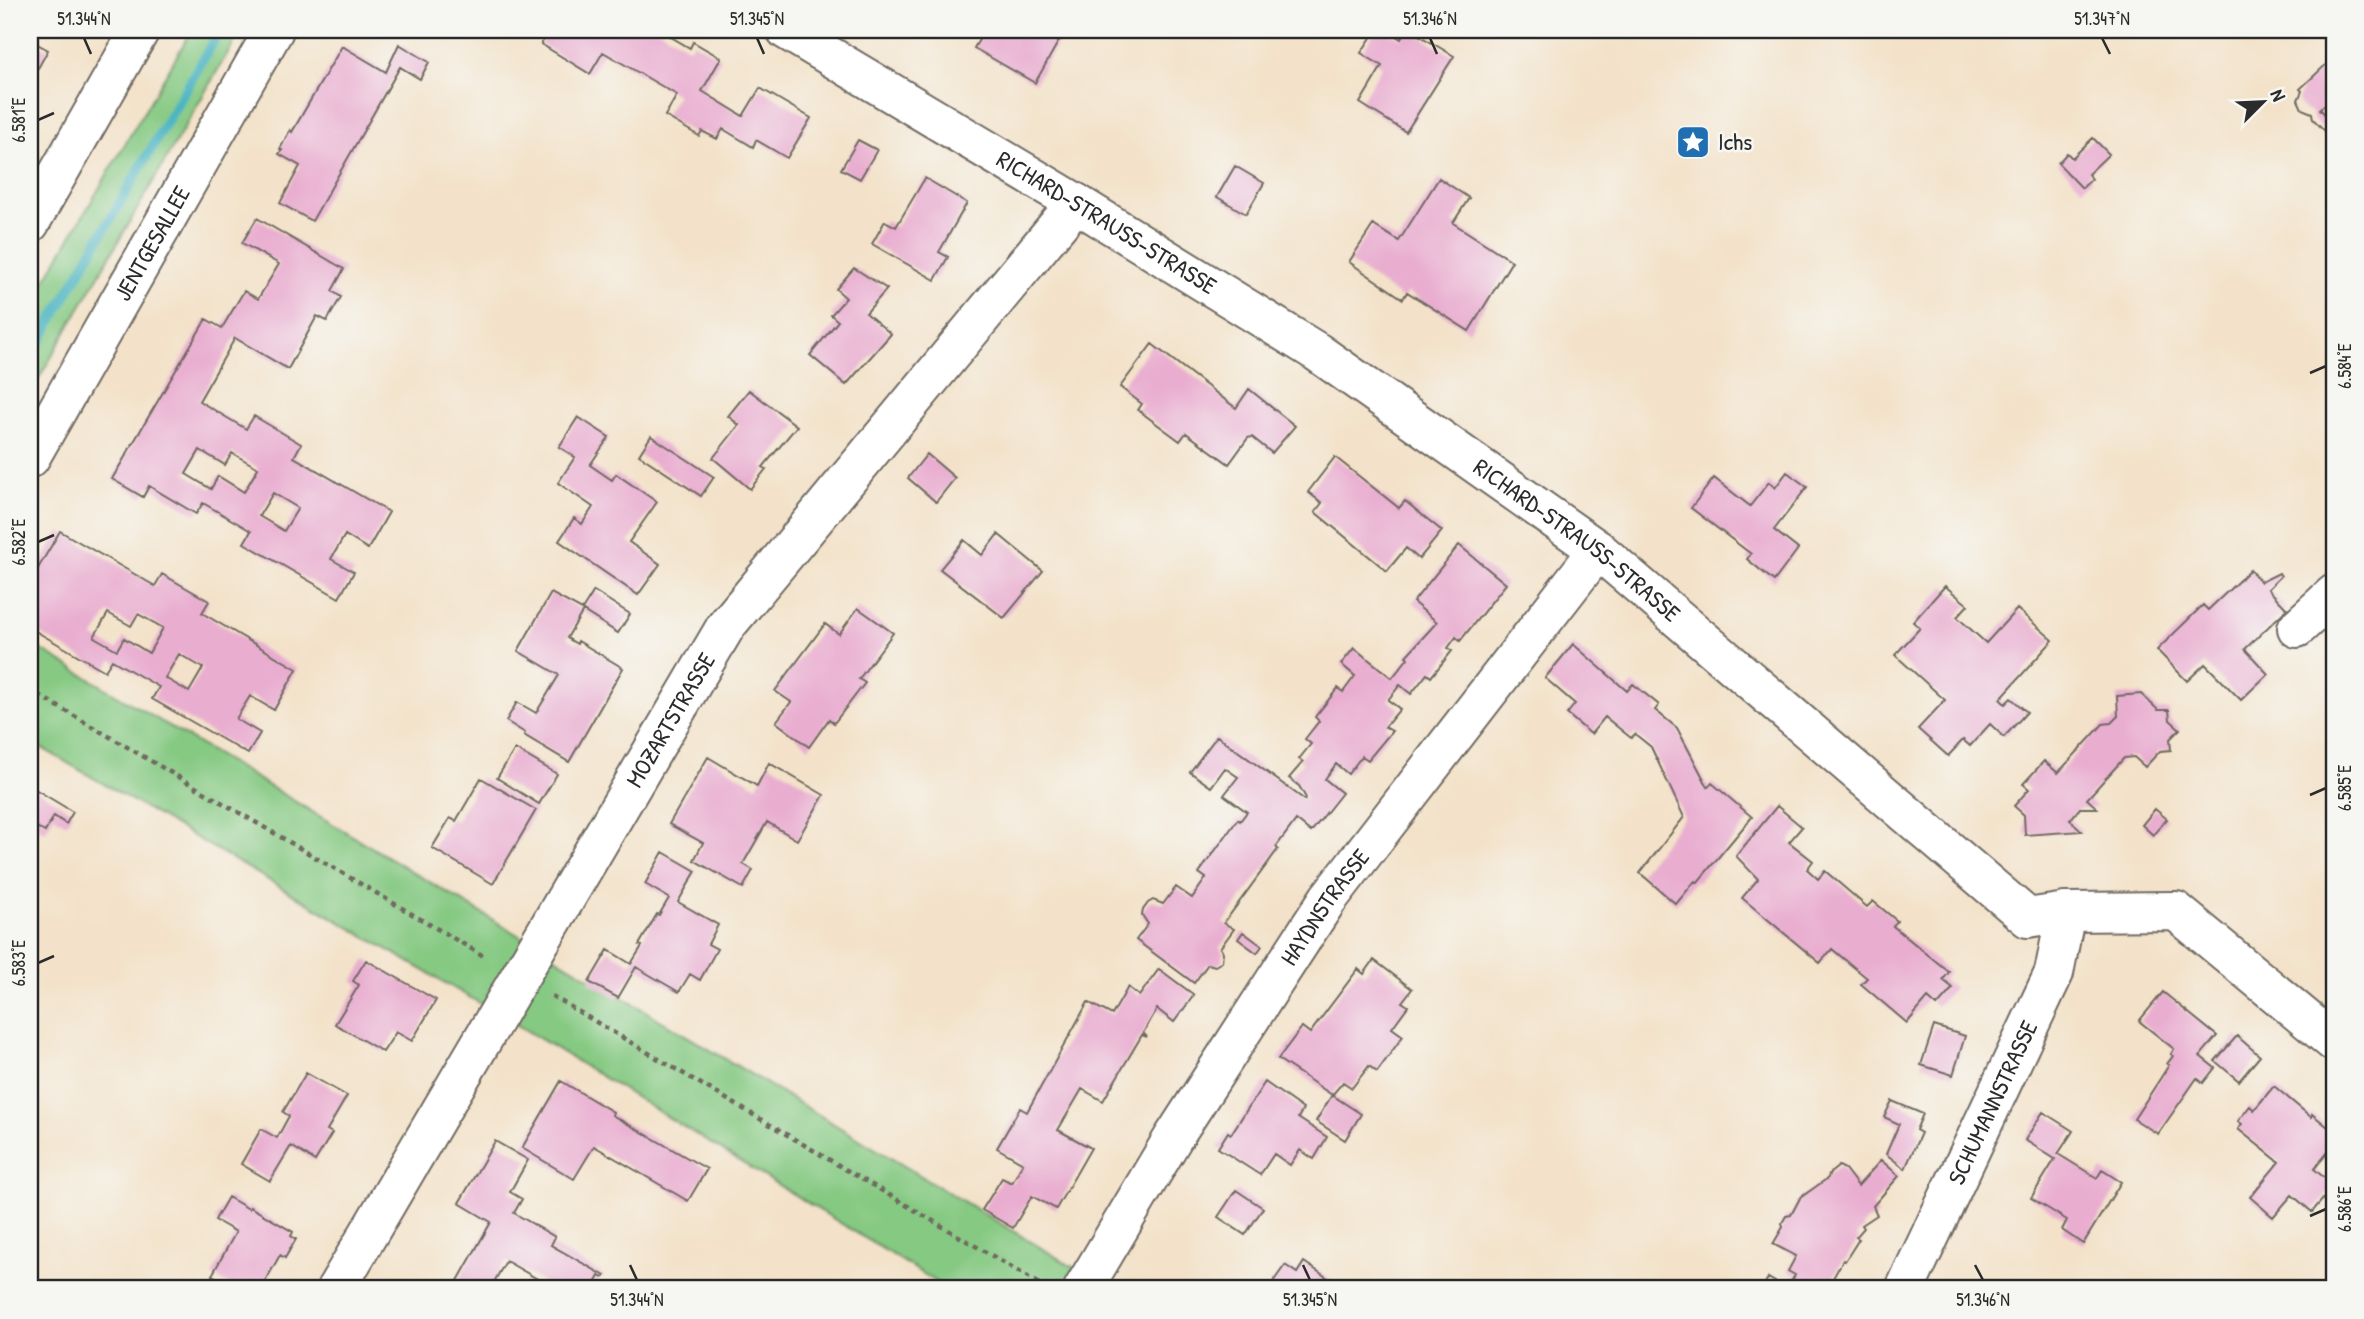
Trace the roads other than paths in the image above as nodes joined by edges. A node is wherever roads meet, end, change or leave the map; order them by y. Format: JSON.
{"nodes":[{"id":1,"x":139,"y":30,"type":"edge"},
{"id":2,"x":274,"y":30,"type":"edge"},
{"id":3,"x":786,"y":30,"type":"edge"},
{"id":4,"x":1076,"y":203,"type":"junction"},
{"id":5,"x":30,"y":223,"type":"edge"},
{"id":6,"x":30,"y":458,"type":"edge"},
{"id":7,"x":1598,"y":550,"type":"junction"},
{"id":8,"x":2334,"y":594,"type":"edge"},
{"id":9,"x":2297,"y":628,"type":"dead end"},
{"id":10,"x":2066,"y":912,"type":"junction"},
{"id":11,"x":2334,"y":1042,"type":"edge"},
{"id":12,"x":336,"y":1289,"type":"edge"},
{"id":13,"x":1083,"y":1289,"type":"edge"},
{"id":14,"x":1905,"y":1289,"type":"edge"}],
"edges":[{"from":1,"to":5,"type":"street"},
{"from":2,"to":6,"type":"street","name":"JENTGESALLEE"},
{"from":3,"to":4,"type":"street","name":"RICHARD-STRAUSS-STRASSE"},
{"from":4,"to":7,"type":"street","name":"RICHARD-STRAUSS-STRASSE"},
{"from":4,"to":12,"type":"street","name":"MOZARTSTRASSE"},
{"from":7,"to":10,"type":"street","name":"RICHARD-STRAUSS-STRASSE"},
{"from":7,"to":13,"type":"street","name":"HAYDNSTRASSE"},
{"from":8,"to":9,"type":"street"},
{"from":10,"to":11,"type":"street","name":"RICHARD-STRAUSS-STRASSE"},
{"from":10,"to":14,"type":"street","name":"SCHUMANNSTRASSE"}]}
